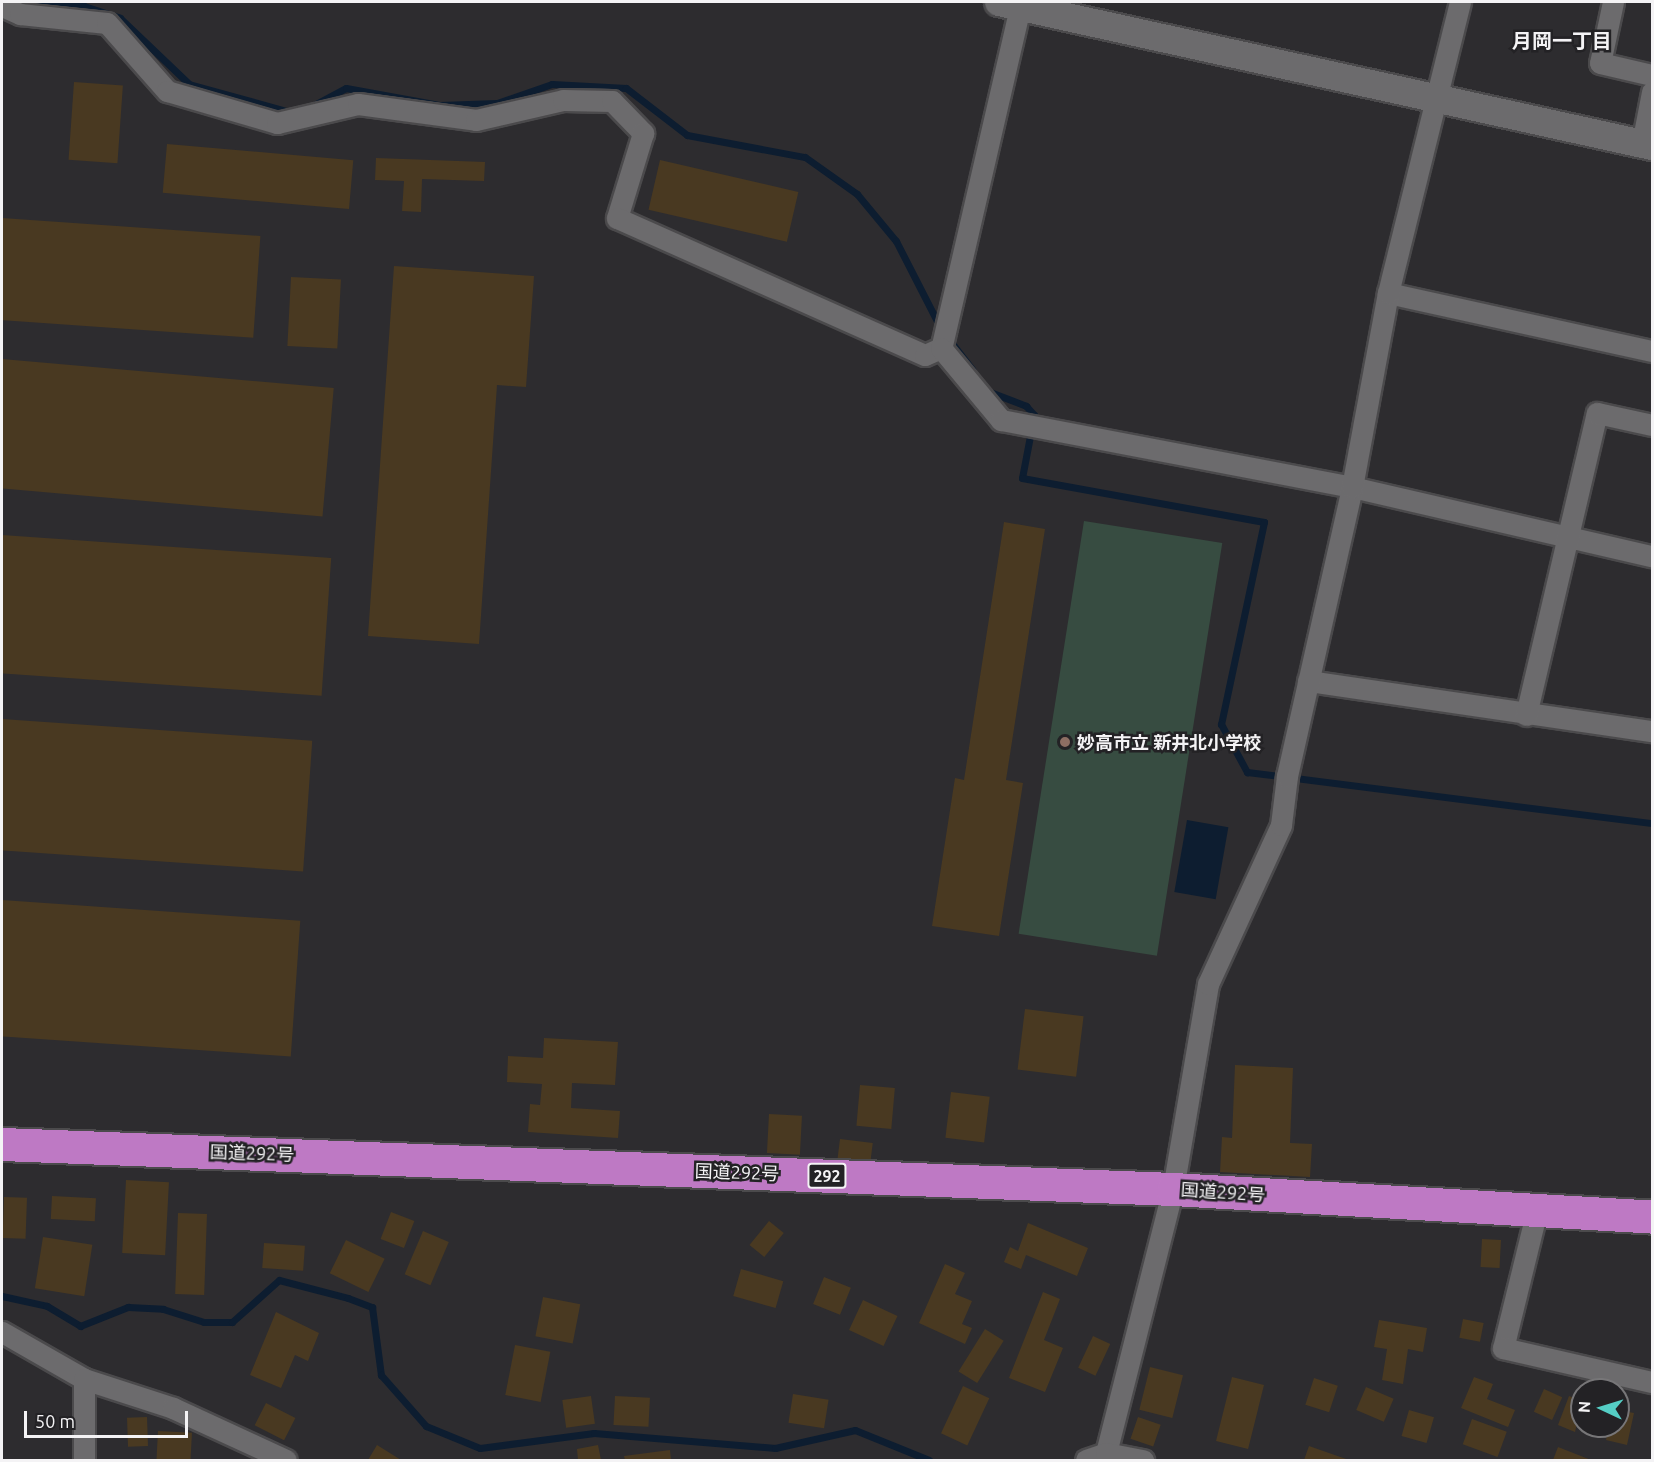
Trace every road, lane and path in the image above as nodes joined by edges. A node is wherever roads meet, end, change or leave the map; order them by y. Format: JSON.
{"nodes":[{"id":1,"x":1460,"y":2,"type":"edge"},
{"id":2,"x":1613,"y":2,"type":"edge"},
{"id":3,"x":1009,"y":4,"type":"edge"},
{"id":4,"x":2,"y":6,"type":"edge"},
{"id":5,"x":1653,"y":75,"type":"edge"},
{"id":6,"x":1653,"y":92,"type":"edge"},
{"id":7,"x":1440,"y":99,"type":"junction"},
{"id":8,"x":1647,"y":145,"type":"edge"},
{"id":9,"x":1388,"y":293,"type":"junction"},
{"id":10,"x":941,"y":348,"type":"junction"},
{"id":11,"x":1653,"y":351,"type":"edge"},
{"id":12,"x":1653,"y":425,"type":"edge"},
{"id":13,"x":1352,"y":487,"type":"junction"},
{"id":14,"x":1569,"y":536,"type":"junction"},
{"id":15,"x":1653,"y":556,"type":"edge"},
{"id":16,"x":1308,"y":681,"type":"junction"},
{"id":17,"x":1526,"y":715,"type":"junction"},
{"id":18,"x":1653,"y":731,"type":"edge"},
{"id":19,"x":2,"y":1144,"type":"edge"},
{"id":20,"x":1173,"y":1189,"type":"junction"},
{"id":21,"x":1536,"y":1214,"type":"junction"},
{"id":22,"x":1653,"y":1217,"type":"edge"},
{"id":23,"x":2,"y":1332,"type":"edge"},
{"id":24,"x":84,"y":1379,"type":"junction"},
{"id":25,"x":1653,"y":1382,"type":"edge"},
{"id":26,"x":1096,"y":1457,"type":"edge"},
{"id":27,"x":84,"y":1461,"type":"edge"},
{"id":28,"x":286,"y":1461,"type":"edge"},
{"id":29,"x":1143,"y":1461,"type":"edge"}],
"edges":[{"from":1,"to":7,"type":"street"},
{"from":2,"to":5,"type":"street"},
{"from":3,"to":7,"type":"street"},
{"from":3,"to":10,"type":"street"},
{"from":4,"to":10,"type":"street"},
{"from":6,"to":8,"type":"street"},
{"from":7,"to":8,"type":"street"},
{"from":7,"to":9,"type":"street"},
{"from":9,"to":11,"type":"street"},
{"from":9,"to":13,"type":"street"},
{"from":10,"to":13,"type":"street"},
{"from":12,"to":14,"type":"street"},
{"from":13,"to":14,"type":"street"},
{"from":13,"to":16,"type":"street"},
{"from":14,"to":15,"type":"street"},
{"from":14,"to":17,"type":"street"},
{"from":16,"to":17,"type":"street"},
{"from":16,"to":20,"type":"street"},
{"from":17,"to":18,"type":"street"},
{"from":19,"to":20,"type":"highway","name":"国道292号","number":"292"},
{"from":20,"to":21,"type":"highway","name":"国道292号","number":"292"},
{"from":20,"to":26,"type":"street"},
{"from":21,"to":22,"type":"highway","name":"国道292号","number":"292"},
{"from":21,"to":25,"type":"street"},
{"from":23,"to":24,"type":"street"},
{"from":24,"to":27,"type":"street"},
{"from":24,"to":28,"type":"street"},
{"from":26,"to":29,"type":"street"}]}
